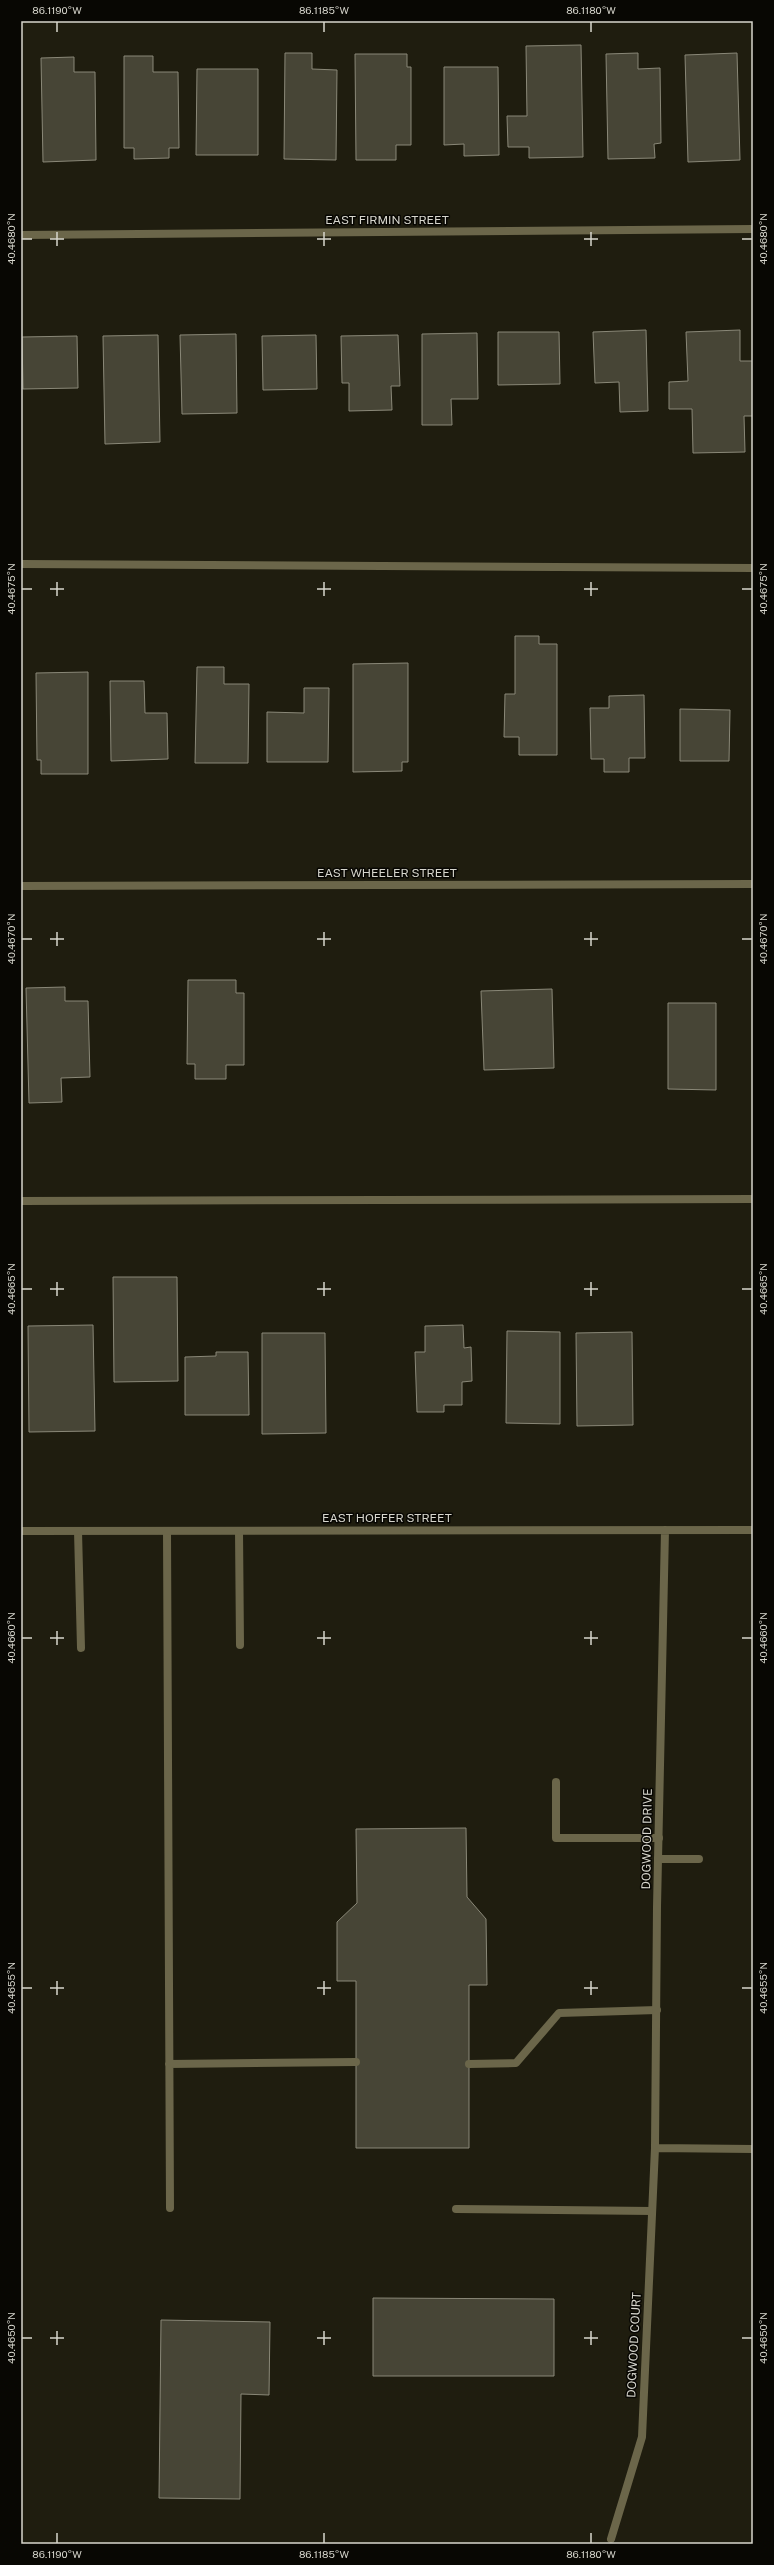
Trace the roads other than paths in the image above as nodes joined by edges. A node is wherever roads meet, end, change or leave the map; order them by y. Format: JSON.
{"nodes":[{"id":1,"x":753,"y":229,"type":"edge"},
{"id":2,"x":21,"y":235,"type":"edge"},
{"id":3,"x":21,"y":564,"type":"edge"},
{"id":4,"x":753,"y":568,"type":"edge"},
{"id":5,"x":753,"y":884,"type":"edge"},
{"id":6,"x":21,"y":886,"type":"edge"},
{"id":7,"x":753,"y":1199,"type":"edge"},
{"id":8,"x":21,"y":1201,"type":"edge"},
{"id":9,"x":665,"y":1530,"type":"junction"},
{"id":10,"x":753,"y":1530,"type":"edge"},
{"id":11,"x":78,"y":1531,"type":"junction"},
{"id":12,"x":167,"y":1531,"type":"junction"},
{"id":13,"x":239,"y":1531,"type":"junction"},
{"id":14,"x":21,"y":1532,"type":"edge"},
{"id":15,"x":240,"y":1645,"type":"dead end"},
{"id":16,"x":81,"y":1648,"type":"dead end"},
{"id":17,"x":556,"y":1782,"type":"dead end"},
{"id":18,"x":659,"y":1838,"type":"junction"},
{"id":19,"x":658,"y":1859,"type":"junction"},
{"id":20,"x":699,"y":1859,"type":"dead end"},
{"id":21,"x":656,"y":2010,"type":"junction"},
{"id":22,"x":356,"y":2062,"type":"dead end"},
{"id":23,"x":169,"y":2064,"type":"junction"},
{"id":24,"x":469,"y":2064,"type":"dead end"},
{"id":25,"x":656,"y":2148,"type":"junction"},
{"id":26,"x":753,"y":2149,"type":"edge"},
{"id":27,"x":170,"y":2208,"type":"dead end"},
{"id":28,"x":456,"y":2209,"type":"dead end"},
{"id":29,"x":652,"y":2210,"type":"junction"},
{"id":30,"x":611,"y":2539,"type":"dead end"}],
"edges":[{"from":1,"to":2,"type":"street","name":"EAST FIRMIN STREET"},
{"from":3,"to":4,"type":"street"},
{"from":5,"to":6,"type":"street","name":"EAST WHEELER STREET"},
{"from":7,"to":8,"type":"street"},
{"from":9,"to":10,"type":"street","name":"EAST HOFFER STREET"},
{"from":9,"to":13,"type":"street","name":"EAST HOFFER STREET"},
{"from":9,"to":18,"type":"street","name":"DOGWOOD DRIVE"},
{"from":11,"to":12,"type":"street","name":"EAST HOFFER STREET"},
{"from":11,"to":14,"type":"street","name":"EAST HOFFER STREET"},
{"from":11,"to":16,"type":"street"},
{"from":12,"to":13,"type":"street","name":"EAST HOFFER STREET"},
{"from":12,"to":23,"type":"street"},
{"from":13,"to":15,"type":"street"},
{"from":17,"to":18,"type":"street"},
{"from":18,"to":19,"type":"street","name":"DOGWOOD DRIVE"},
{"from":19,"to":20,"type":"street"},
{"from":19,"to":21,"type":"street","name":"DOGWOOD DRIVE"},
{"from":21,"to":24,"type":"street"},
{"from":21,"to":25,"type":"street","name":"DOGWOOD DRIVE"},
{"from":22,"to":23,"type":"street"},
{"from":23,"to":27,"type":"street"},
{"from":25,"to":26,"type":"street"},
{"from":25,"to":29,"type":"street","name":"DOGWOOD COURT"},
{"from":28,"to":29,"type":"street"},
{"from":29,"to":30,"type":"street","name":"DOGWOOD COURT"}]}
